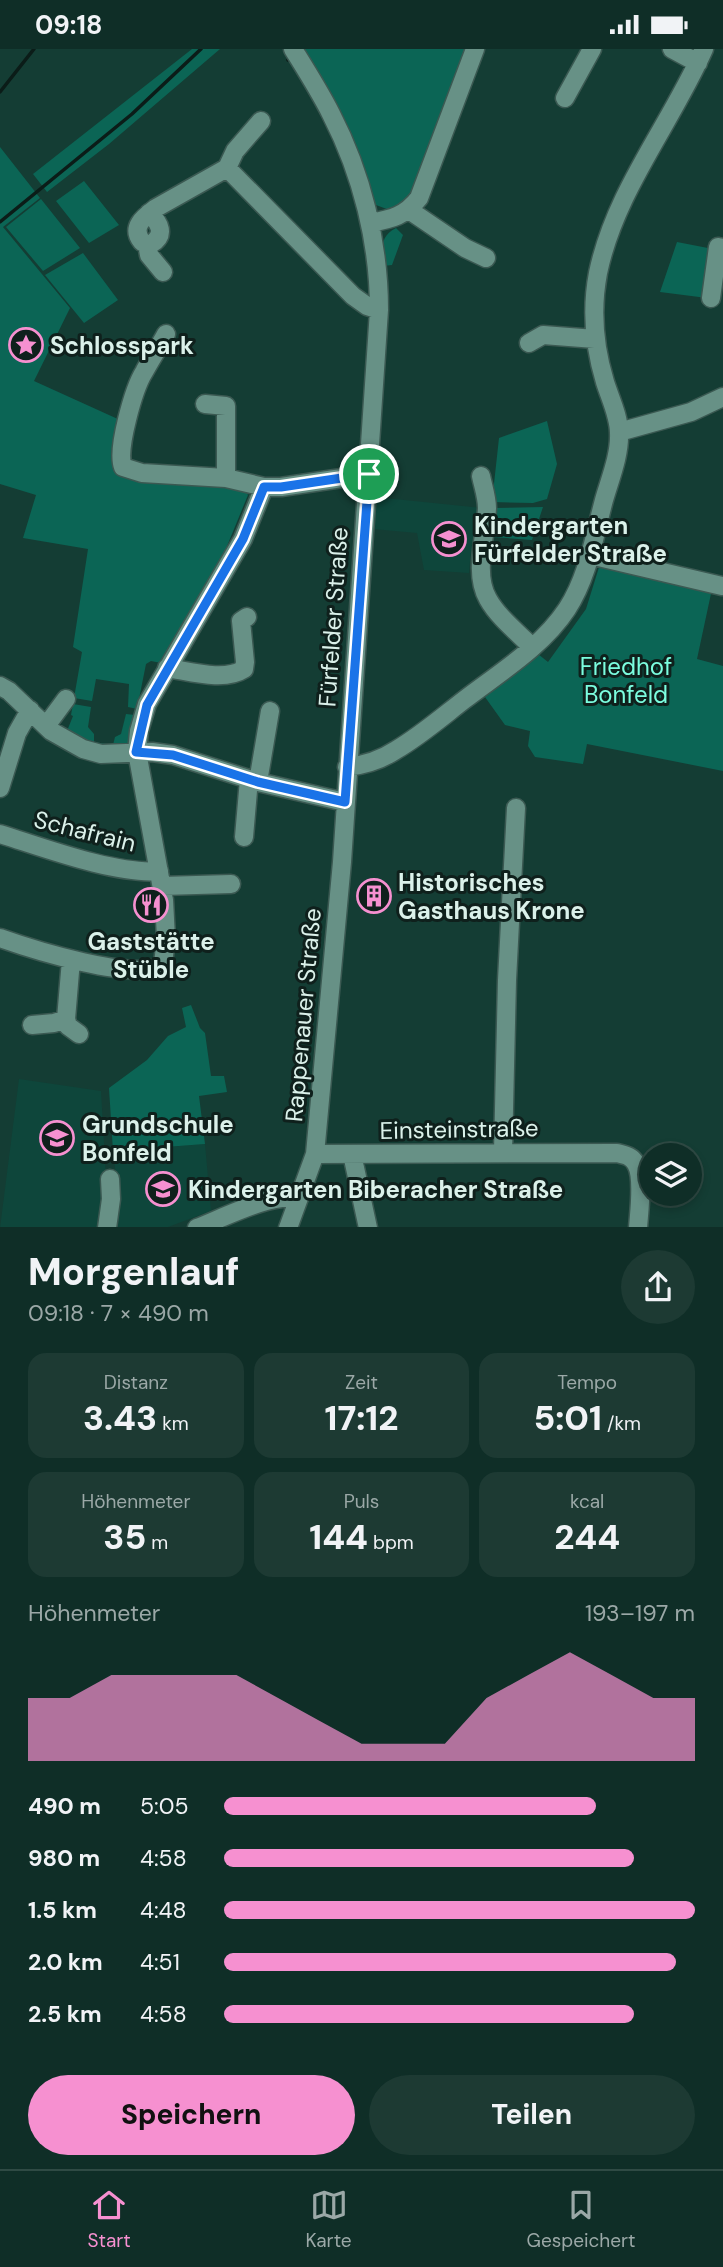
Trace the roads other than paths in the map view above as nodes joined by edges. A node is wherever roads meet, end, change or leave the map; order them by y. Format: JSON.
{"nodes":[{"id":1,"x":293,"y":49,"type":"edge"},
{"id":2,"x":475,"y":49,"type":"edge"},
{"id":3,"x":592,"y":49,"type":"edge"},
{"id":4,"x":672,"y":49,"type":"edge"},
{"id":5,"x":701,"y":56,"type":"edge"},
{"id":6,"x":565,"y":98,"type":"dead end"},
{"id":7,"x":261,"y":121,"type":"dead end"},
{"id":8,"x":227,"y":168,"type":"junction"},
{"id":9,"x":410,"y":210,"type":"junction"},
{"id":10,"x":370,"y":223,"type":"junction"},
{"id":11,"x":723,"y":248,"type":"edge"},
{"id":12,"x":486,"y":258,"type":"dead end"},
{"id":13,"x":163,"y":272,"type":"dead end"},
{"id":14,"x":711,"y":298,"type":"dead end"},
{"id":15,"x":379,"y":310,"type":"junction"},
{"id":16,"x":166,"y":334,"type":"dead end"},
{"id":17,"x":595,"y":339,"type":"junction"},
{"id":18,"x":529,"y":343,"type":"dead end"},
{"id":19,"x":723,"y":397,"type":"edge"},
{"id":20,"x":205,"y":404,"type":"dead end"},
{"id":21,"x":619,"y":432,"type":"junction"},
{"id":22,"x":369,"y":474,"type":"junction"},
{"id":23,"x":481,"y":476,"type":"dead end"},
{"id":24,"x":226,"y":478,"type":"junction"},
{"id":25,"x":264,"y":487,"type":"junction"},
{"id":26,"x":590,"y":555,"type":"junction"},
{"id":27,"x":722,"y":586,"type":"edge"},
{"id":28,"x":247,"y":618,"type":"dead end"},
{"id":29,"x":532,"y":647,"type":"junction"},
{"id":30,"x":167,"y":667,"type":"junction"},
{"id":31,"x":0,"y":686,"type":"edge"},
{"id":32,"x":66,"y":699,"type":"dead end"},
{"id":33,"x":30,"y":710,"type":"junction"},
{"id":34,"x":270,"y":711,"type":"dead end"},
{"id":35,"x":46,"y":726,"type":"junction"},
{"id":36,"x":136,"y":752,"type":"junction"},
{"id":37,"x":347,"y":767,"type":"junction"},
{"id":38,"x":254,"y":780,"type":"junction"},
{"id":39,"x":0,"y":788,"type":"edge"},
{"id":40,"x":345,"y":802,"type":"junction"},
{"id":41,"x":516,"y":808,"type":"dead end"},
{"id":42,"x":0,"y":834,"type":"edge"},
{"id":43,"x":244,"y":837,"type":"dead end"},
{"id":44,"x":160,"y":879,"type":"junction"},
{"id":45,"x":232,"y":884,"type":"dead end"},
{"id":46,"x":0,"y":938,"type":"edge"},
{"id":47,"x":71,"y":960,"type":"junction"},
{"id":48,"x":66,"y":1019,"type":"junction"},
{"id":49,"x":32,"y":1025,"type":"dead end"},
{"id":50,"x":79,"y":1034,"type":"dead end"},
{"id":51,"x":503,"y":1152,"type":"junction"},
{"id":52,"x":315,"y":1154,"type":"junction"},
{"id":53,"x":352,"y":1154,"type":"junction"},
{"id":54,"x":110,"y":1179,"type":"dead end"},
{"id":55,"x":298,"y":1199,"type":"junction"},
{"id":56,"x":107,"y":1227,"type":"edge"},
{"id":57,"x":197,"y":1227,"type":"edge"},
{"id":58,"x":288,"y":1227,"type":"edge"},
{"id":59,"x":368,"y":1227,"type":"edge"},
{"id":60,"x":638,"y":1227,"type":"edge"}],
"edges":[{"from":1,"to":10,"type":"street","name":"Fürfelder Straße"},
{"from":2,"to":9,"type":"street"},
{"from":3,"to":6,"type":"street"},
{"from":4,"to":5,"type":"street"},
{"from":5,"to":17,"type":"street"},
{"from":7,"to":8,"type":"street"},
{"from":8,"to":13,"type":"street"},
{"from":8,"to":15,"type":"street"},
{"from":9,"to":10,"type":"street"},
{"from":9,"to":12,"type":"street"},
{"from":10,"to":15,"type":"street","name":"Fürfelder Straße"},
{"from":11,"to":14,"type":"street"},
{"from":15,"to":22,"type":"street","name":"Fürfelder Straße"},
{"from":16,"to":24,"type":"street"},
{"from":17,"to":18,"type":"street"},
{"from":17,"to":21,"type":"street"},
{"from":19,"to":21,"type":"street"},
{"from":20,"to":24,"type":"street"},
{"from":21,"to":26,"type":"street"},
{"from":22,"to":25,"type":"street"},
{"from":22,"to":37,"type":"street","name":"Fürfelder Straße"},
{"from":23,"to":29,"type":"street"},
{"from":24,"to":25,"type":"street"},
{"from":25,"to":30,"type":"street"},
{"from":26,"to":27,"type":"street"},
{"from":26,"to":29,"type":"street"},
{"from":28,"to":30,"type":"street"},
{"from":29,"to":37,"type":"street"},
{"from":30,"to":36,"type":"street"},
{"from":31,"to":33,"type":"street"},
{"from":32,"to":35,"type":"street"},
{"from":33,"to":35,"type":"street"},
{"from":33,"to":39,"type":"street"},
{"from":34,"to":38,"type":"street"},
{"from":35,"to":36,"type":"street"},
{"from":36,"to":38,"type":"street"},
{"from":36,"to":44,"type":"street"},
{"from":37,"to":40,"type":"street","name":"Fürfelder Straße"},
{"from":38,"to":40,"type":"street"},
{"from":38,"to":43,"type":"street"},
{"from":40,"to":52,"type":"street","name":"Rappenauer Straße"},
{"from":41,"to":51,"type":"street"},
{"from":42,"to":44,"type":"street","name":"Schafrain"},
{"from":44,"to":45,"type":"street","name":"Schafrain"},
{"from":44,"to":47,"type":"street"},
{"from":46,"to":47,"type":"street"},
{"from":47,"to":48,"type":"street"},
{"from":48,"to":49,"type":"street"},
{"from":48,"to":50,"type":"street"},
{"from":51,"to":53,"type":"street","name":"Einsteinstraße"},
{"from":51,"to":60,"type":"street","name":"Einsteinstraße"},
{"from":52,"to":53,"type":"street","name":"Einsteinstraße"},
{"from":52,"to":55,"type":"street","name":"Rappenauer Straße"},
{"from":53,"to":59,"type":"street"},
{"from":54,"to":56,"type":"street"},
{"from":55,"to":57,"type":"street"},
{"from":55,"to":58,"type":"street","name":"Rappenauer Straße"}]}
